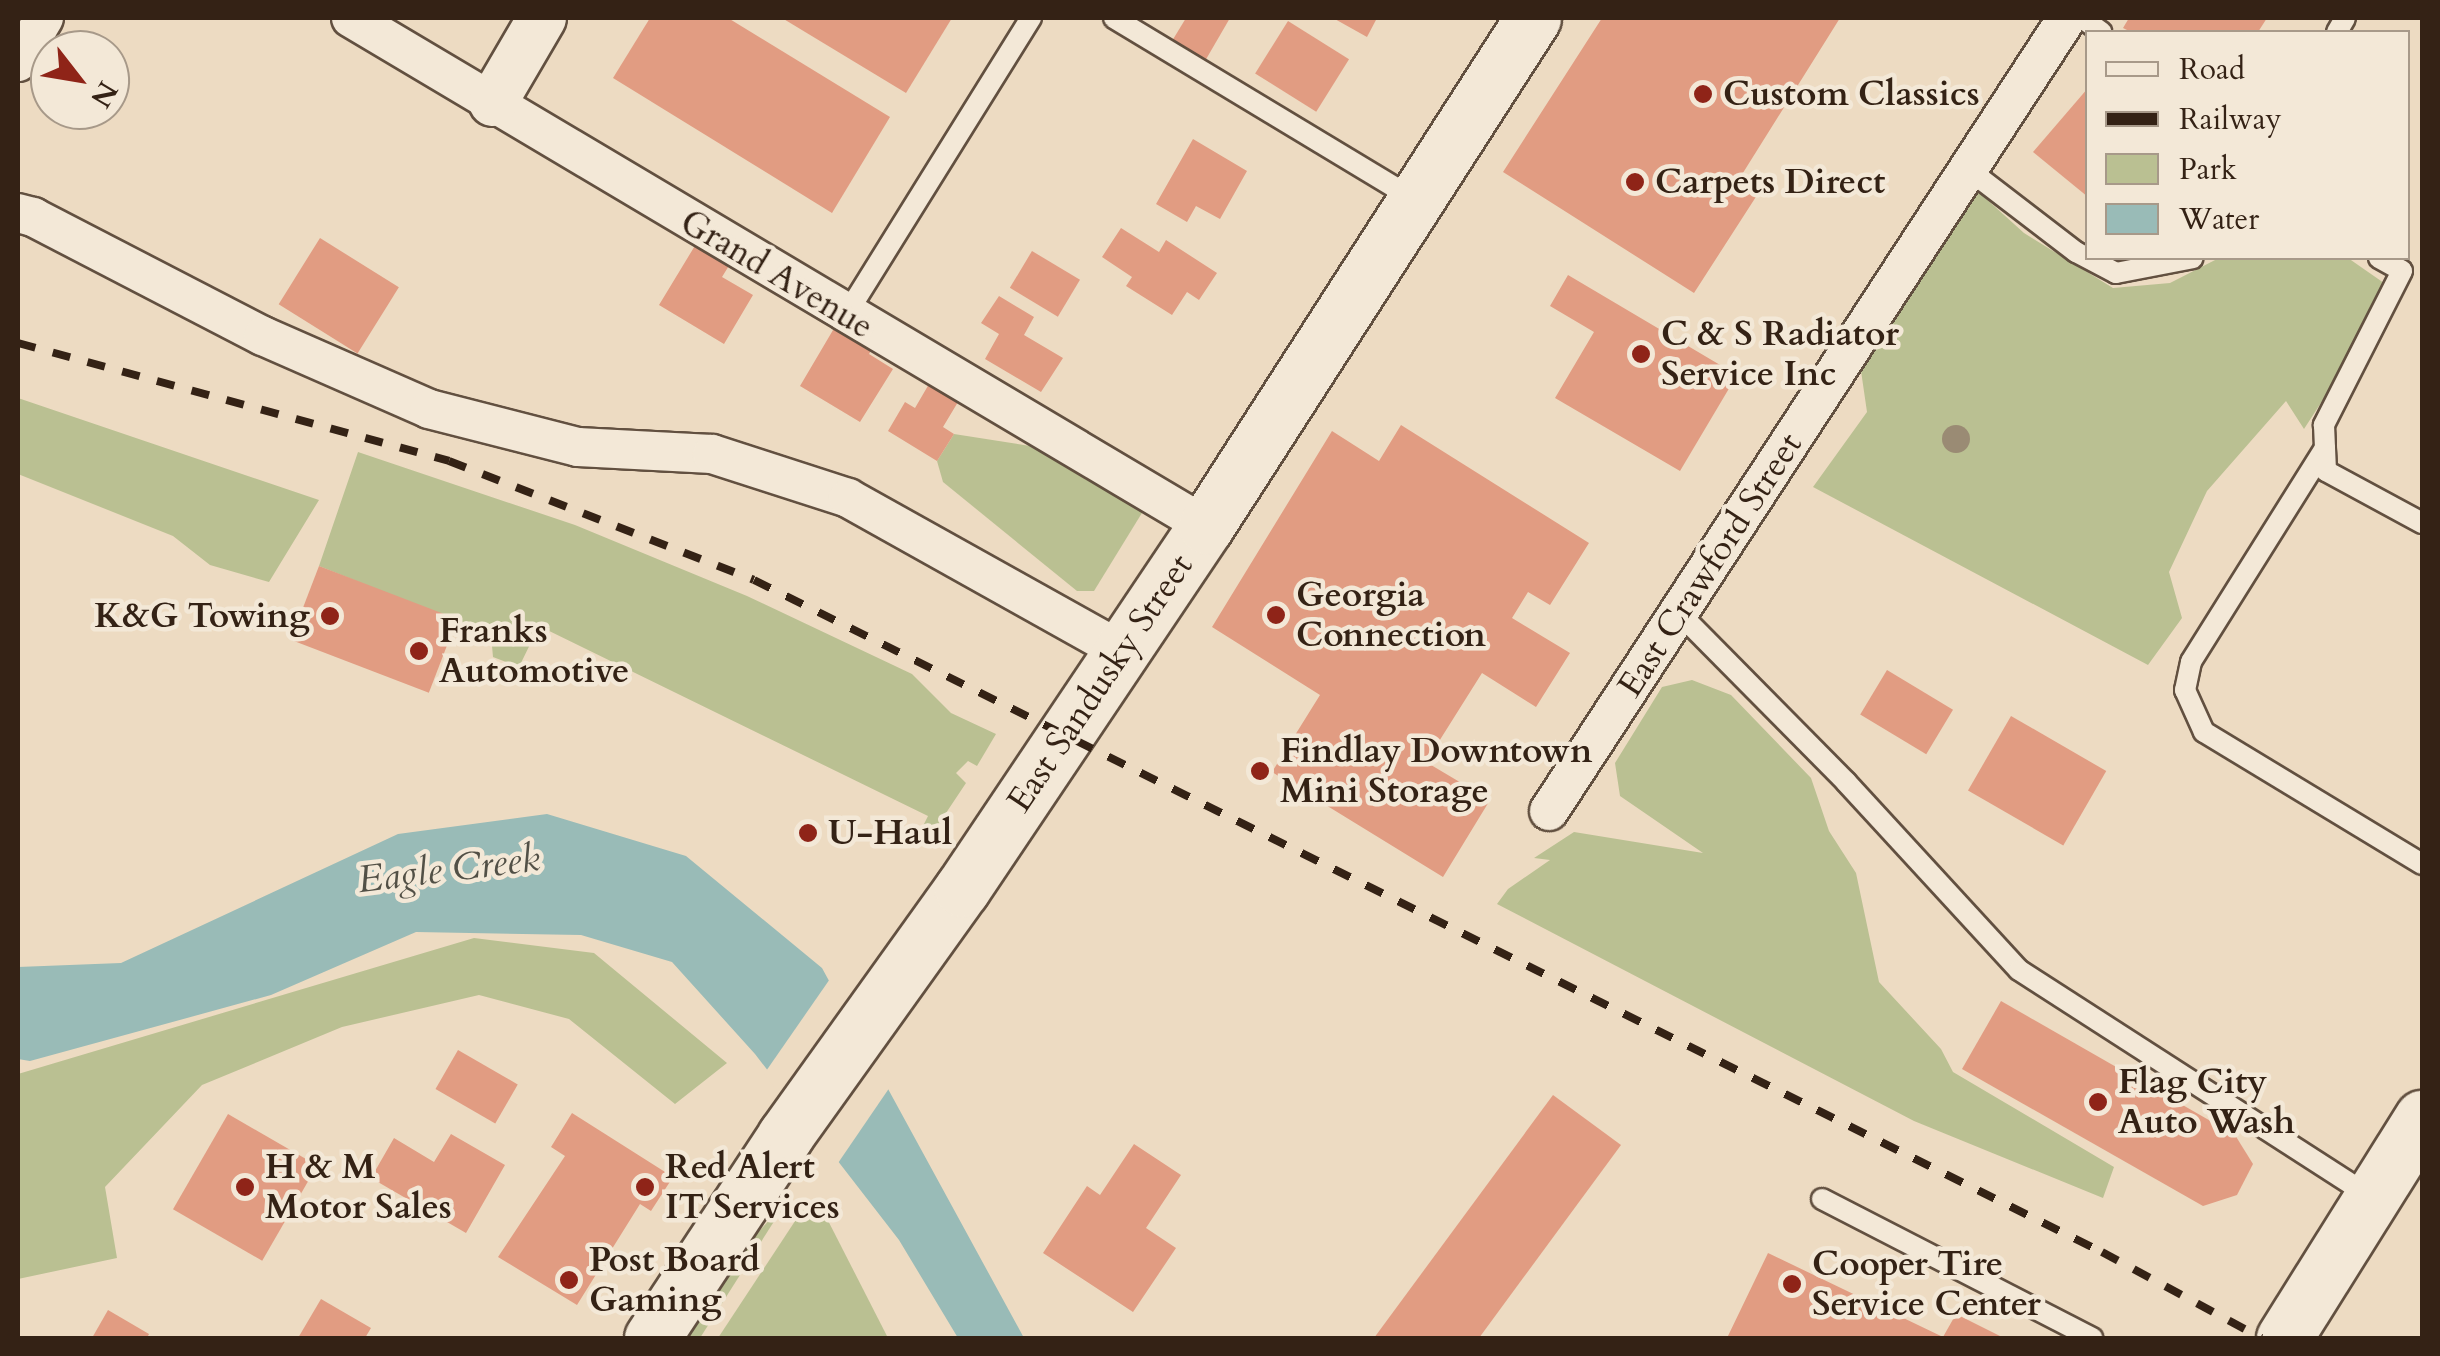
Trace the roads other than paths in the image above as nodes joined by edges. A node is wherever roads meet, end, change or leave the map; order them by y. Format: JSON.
{"nodes":[{"id":1,"x":44,"y":18,"type":"edge"},
{"id":2,"x":352,"y":18,"type":"edge"},
{"id":3,"x":542,"y":18,"type":"edge"},
{"id":4,"x":1031,"y":18,"type":"edge"},
{"id":5,"x":1114,"y":18,"type":"edge"},
{"id":6,"x":1533,"y":18,"type":"edge"},
{"id":7,"x":2067,"y":18,"type":"edge"},
{"id":8,"x":18,"y":62,"type":"edge"},
{"id":9,"x":493,"y":102,"type":"junction"},
{"id":10,"x":1969,"y":170,"type":"junction"},
{"id":11,"x":1418,"y":201,"type":"junction"},
{"id":12,"x":18,"y":213,"type":"edge"},
{"id":13,"x":2085,"y":257,"type":"edge"},
{"id":14,"x":2091,"y":260,"type":"edge"},
{"id":15,"x":2184,"y":260,"type":"edge"},
{"id":16,"x":2383,"y":260,"type":"edge"},
{"id":17,"x":846,"y":316,"type":"junction"},
{"id":18,"x":2325,"y":448,"type":"junction"},
{"id":19,"x":2422,"y":524,"type":"edge"},
{"id":20,"x":1206,"y":526,"type":"junction"},
{"id":21,"x":1678,"y":612,"type":"junction"},
{"id":22,"x":1122,"y":651,"type":"junction"},
{"id":23,"x":1549,"y":811,"type":"dead end"},
{"id":24,"x":2422,"y":864,"type":"edge"},
{"id":25,"x":2422,"y":1118,"type":"edge"},
{"id":26,"x":2373,"y":1198,"type":"junction"},
{"id":27,"x":1822,"y":1200,"type":"dead end"},
{"id":28,"x":652,"y":1338,"type":"edge"},
{"id":29,"x":2092,"y":1338,"type":"edge"},
{"id":30,"x":2284,"y":1338,"type":"edge"}],
"edges":[{"from":1,"to":8,"type":"street"},
{"from":2,"to":9,"type":"street","name":"Grand Avenue"},
{"from":3,"to":9,"type":"street"},
{"from":4,"to":17,"type":"lane"},
{"from":5,"to":11,"type":"lane"},
{"from":6,"to":11,"type":"main road","name":"East Sandusky Street"},
{"from":7,"to":10,"type":"street","name":"East Crawford Street"},
{"from":9,"to":17,"type":"street","name":"Grand Avenue"},
{"from":10,"to":13,"type":"lane"},
{"from":10,"to":21,"type":"street","name":"East Crawford Street"},
{"from":11,"to":20,"type":"main road","name":"East Sandusky Street"},
{"from":12,"to":22,"type":"street"},
{"from":14,"to":15,"type":"lane"},
{"from":16,"to":18,"type":"lane"},
{"from":17,"to":20,"type":"street","name":"Grand Avenue"},
{"from":18,"to":19,"type":"lane"},
{"from":18,"to":24,"type":"lane"},
{"from":20,"to":22,"type":"main road","name":"East Sandusky Street"},
{"from":21,"to":23,"type":"street","name":"East Crawford Street"},
{"from":21,"to":26,"type":"lane"},
{"from":22,"to":28,"type":"main road","name":"East Sandusky Street"},
{"from":25,"to":26,"type":"main road"},
{"from":26,"to":30,"type":"main road"},
{"from":27,"to":29,"type":"lane"}]}
